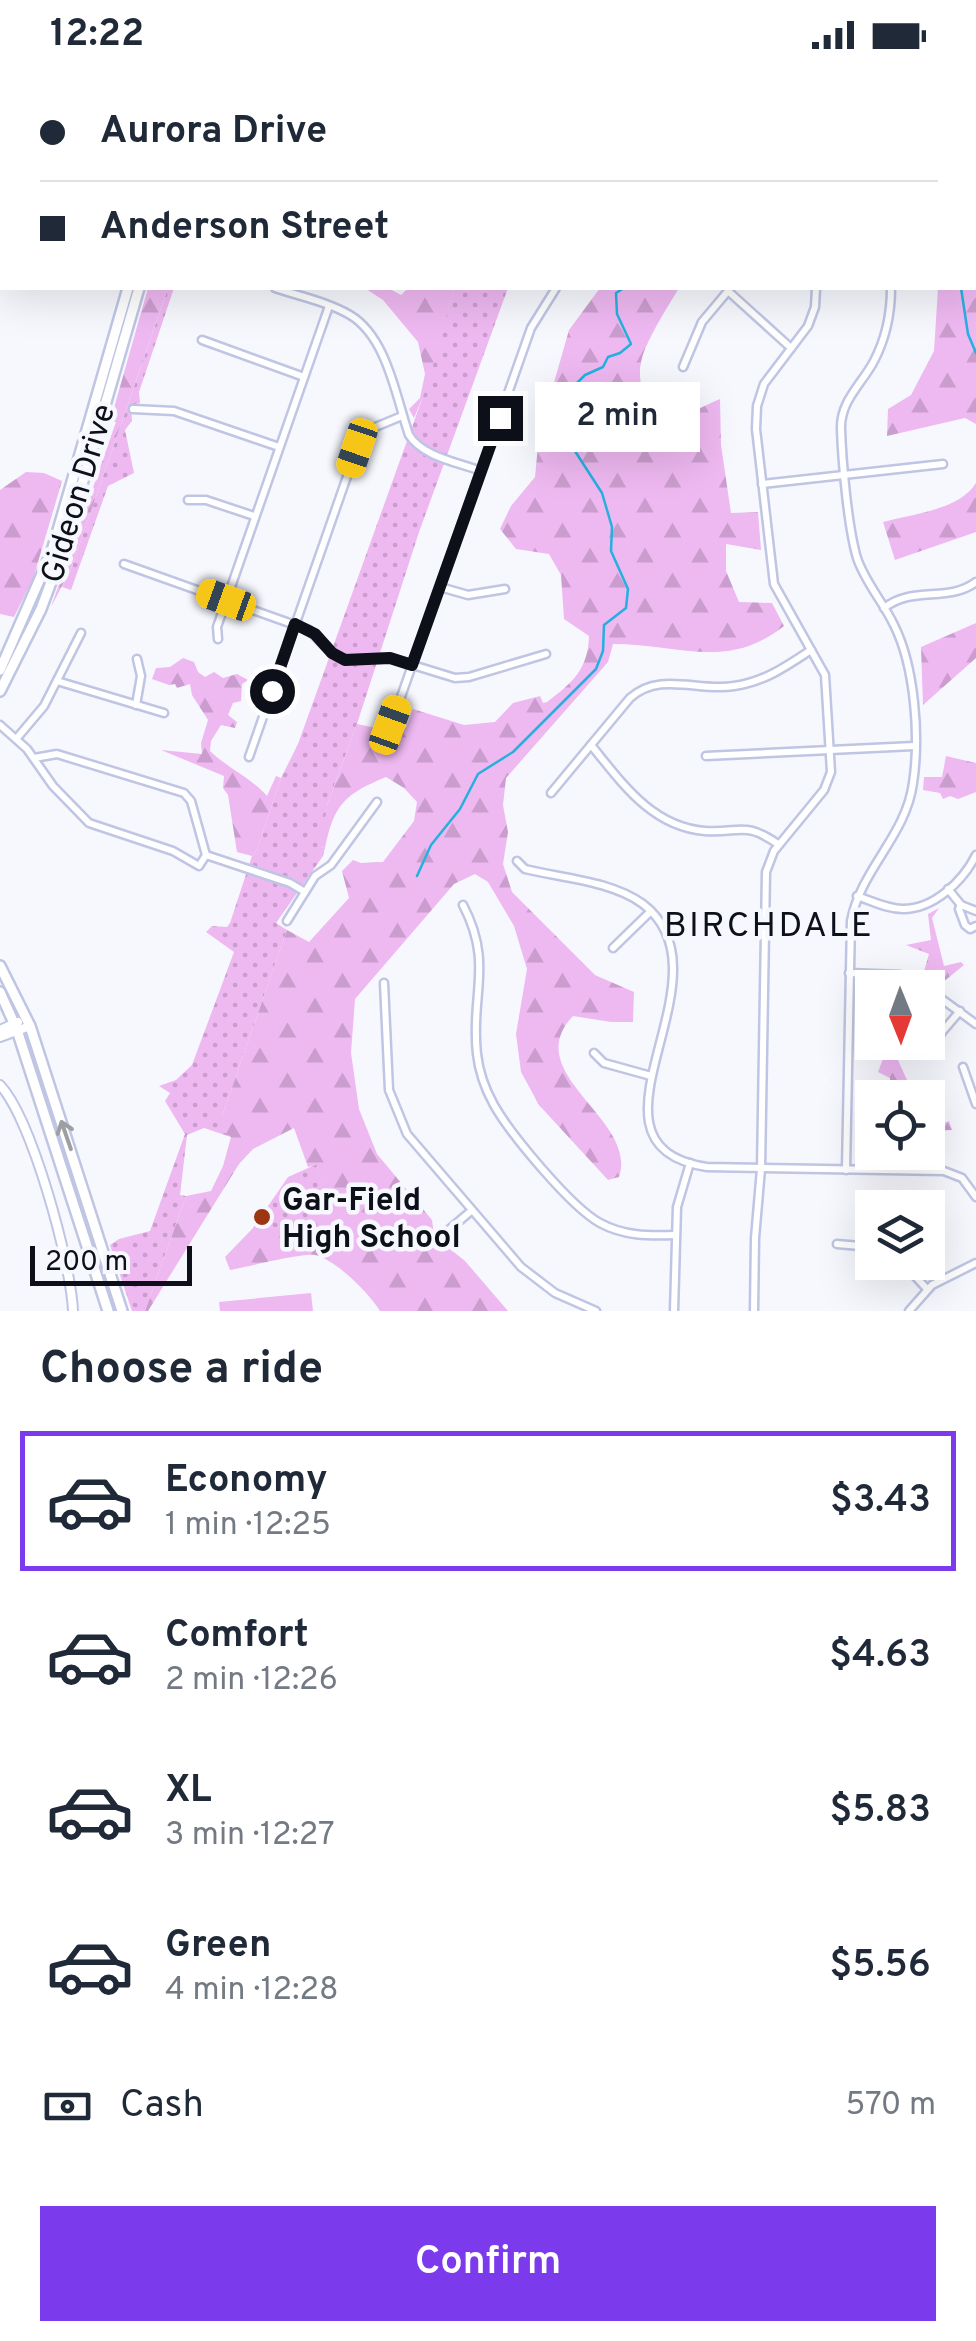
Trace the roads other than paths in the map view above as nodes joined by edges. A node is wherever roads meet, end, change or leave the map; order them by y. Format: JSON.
{"nodes":[{"id":1,"x":127,"y":290,"type":"edge"},
{"id":2,"x":138,"y":290,"type":"edge"},
{"id":3,"x":281,"y":290,"type":"edge"},
{"id":4,"x":554,"y":290,"type":"edge"},
{"id":5,"x":727,"y":290,"type":"edge"},
{"id":6,"x":729,"y":290,"type":"edge"},
{"id":7,"x":816,"y":290,"type":"edge"},
{"id":8,"x":891,"y":290,"type":"edge"},
{"id":9,"x":329,"y":306,"type":"junction"},
{"id":10,"x":202,"y":340,"type":"dead end"},
{"id":11,"x":790,"y":348,"type":"junction"},
{"id":12,"x":683,"y":366,"type":"dead end"},
{"id":13,"x":304,"y":377,"type":"junction"},
{"id":14,"x":132,"y":409,"type":"dead end"},
{"id":15,"x":402,"y":416,"type":"junction"},
{"id":16,"x":279,"y":447,"type":"junction"},
{"id":17,"x":943,"y":464,"type":"dead end"},
{"id":18,"x":482,"y":471,"type":"junction"},
{"id":19,"x":846,"y":475,"type":"junction"},
{"id":20,"x":79,"y":476,"type":"junction"},
{"id":21,"x":762,"y":484,"type":"junction"},
{"id":22,"x":188,"y":500,"type":"dead end"},
{"id":23,"x":254,"y":516,"type":"junction"},
{"id":24,"x":124,"y":564,"type":"dead end"},
{"id":25,"x":976,"y":582,"type":"edge"},
{"id":26,"x":440,"y":588,"type":"junction"},
{"id":27,"x":504,"y":589,"type":"dead end"},
{"id":28,"x":226,"y":600,"type":"junction"},
{"id":29,"x":884,"y":608,"type":"junction"},
{"id":30,"x":295,"y":624,"type":"junction"},
{"id":31,"x":81,"y":633,"type":"dead end"},
{"id":32,"x":218,"y":639,"type":"dead end"},
{"id":33,"x":811,"y":650,"type":"junction"},
{"id":34,"x":546,"y":654,"type":"dead end"},
{"id":35,"x":137,"y":659,"type":"dead end"},
{"id":36,"x":412,"y":665,"type":"junction"},
{"id":37,"x":0,"y":670,"type":"edge"},
{"id":38,"x":57,"y":680,"type":"junction"},
{"id":39,"x":0,"y":692,"type":"edge"},
{"id":40,"x":136,"y":705,"type":"junction"},
{"id":41,"x":164,"y":714,"type":"dead end"},
{"id":42,"x":0,"y":725,"type":"edge"},
{"id":43,"x":390,"y":725,"type":"dead end"},
{"id":44,"x":16,"y":738,"type":"junction"},
{"id":45,"x":591,"y":745,"type":"junction"},
{"id":46,"x":914,"y":746,"type":"junction"},
{"id":47,"x":830,"y":750,"type":"junction"},
{"id":48,"x":706,"y":756,"type":"dead end"},
{"id":49,"x":249,"y":757,"type":"dead end"},
{"id":50,"x":34,"y":758,"type":"junction"},
{"id":51,"x":551,"y":792,"type":"dead end"},
{"id":52,"x":377,"y":802,"type":"dead end"},
{"id":53,"x":778,"y":844,"type":"junction"},
{"id":54,"x":976,"y":855,"type":"edge"},
{"id":55,"x":206,"y":856,"type":"junction"},
{"id":56,"x":517,"y":861,"type":"dead end"},
{"id":57,"x":948,"y":889,"type":"junction"},
{"id":58,"x":305,"y":892,"type":"junction"},
{"id":59,"x":857,"y":896,"type":"junction"},
{"id":60,"x":961,"y":905,"type":"junction"},
{"id":61,"x":463,"y":906,"type":"dead end"},
{"id":62,"x":651,"y":911,"type":"junction"},
{"id":63,"x":976,"y":911,"type":"edge"},
{"id":64,"x":287,"y":921,"type":"dead end"},
{"id":65,"x":976,"y":926,"type":"edge"},
{"id":66,"x":613,"y":948,"type":"dead end"},
{"id":67,"x":0,"y":966,"type":"edge"},
{"id":68,"x":849,"y":973,"type":"junction"},
{"id":69,"x":855,"y":973,"type":"edge"},
{"id":70,"x":384,"y":983,"type":"dead end"},
{"id":71,"x":0,"y":992,"type":"edge"},
{"id":72,"x":945,"y":1001,"type":"edge"},
{"id":73,"x":960,"y":1011,"type":"junction"},
{"id":74,"x":28,"y":1022,"type":"junction"},
{"id":75,"x":976,"y":1024,"type":"edge"},
{"id":76,"x":16,"y":1027,"type":"junction"},
{"id":77,"x":945,"y":1030,"type":"edge"},
{"id":78,"x":0,"y":1034,"type":"edge"},
{"id":79,"x":594,"y":1052,"type":"dead end"},
{"id":80,"x":963,"y":1067,"type":"dead end"},
{"id":81,"x":651,"y":1076,"type":"junction"},
{"id":82,"x":0,"y":1086,"type":"edge"},
{"id":83,"x":976,"y":1104,"type":"edge"},
{"id":84,"x":690,"y":1163,"type":"junction"},
{"id":85,"x":761,"y":1169,"type":"junction"},
{"id":86,"x":846,"y":1170,"type":"junction"},
{"id":87,"x":976,"y":1197,"type":"edge"},
{"id":88,"x":471,"y":1210,"type":"junction"},
{"id":89,"x":95,"y":1228,"type":"junction"},
{"id":90,"x":82,"y":1232,"type":"junction"},
{"id":91,"x":444,"y":1234,"type":"dead end"},
{"id":92,"x":675,"y":1236,"type":"junction"},
{"id":93,"x":836,"y":1244,"type":"dead end"},
{"id":94,"x":855,"y":1246,"type":"edge"},
{"id":95,"x":976,"y":1263,"type":"edge"},
{"id":96,"x":919,"y":1280,"type":"edge"},
{"id":97,"x":927,"y":1289,"type":"junction"},
{"id":98,"x":73,"y":1311,"type":"edge"},
{"id":99,"x":108,"y":1311,"type":"edge"},
{"id":100,"x":122,"y":1311,"type":"edge"},
{"id":101,"x":596,"y":1311,"type":"edge"},
{"id":102,"x":674,"y":1311,"type":"edge"},
{"id":103,"x":754,"y":1311,"type":"edge"},
{"id":104,"x":909,"y":1311,"type":"edge"}],
"edges":[{"from":1,"to":20,"type":"main road","name":"Gideon Drive"},
{"from":2,"to":20,"type":"main road","name":"Gideon Drive"},
{"from":3,"to":9,"type":"street"},
{"from":4,"to":18,"type":"street"},
{"from":5,"to":12,"type":"street"},
{"from":6,"to":11,"type":"street"},
{"from":7,"to":11,"type":"street"},
{"from":8,"to":19,"type":"street"},
{"from":9,"to":13,"type":"street"},
{"from":9,"to":15,"type":"street"},
{"from":10,"to":13,"type":"street"},
{"from":11,"to":21,"type":"street"},
{"from":13,"to":16,"type":"street"},
{"from":14,"to":16,"type":"street"},
{"from":15,"to":18,"type":"street"},
{"from":15,"to":30,"type":"street"},
{"from":16,"to":23,"type":"street"},
{"from":17,"to":19,"type":"street"},
{"from":18,"to":26,"type":"street"},
{"from":19,"to":21,"type":"street"},
{"from":19,"to":29,"type":"street"},
{"from":20,"to":37,"type":"main road","name":"Gideon Drive"},
{"from":20,"to":39,"type":"main road","name":"Gideon Drive"},
{"from":21,"to":33,"type":"street"},
{"from":22,"to":23,"type":"street"},
{"from":23,"to":28,"type":"street"},
{"from":24,"to":28,"type":"street"},
{"from":25,"to":29,"type":"street"},
{"from":26,"to":27,"type":"street"},
{"from":26,"to":36,"type":"street"},
{"from":28,"to":30,"type":"street"},
{"from":28,"to":32,"type":"street"},
{"from":29,"to":46,"type":"street"},
{"from":30,"to":36,"type":"street"},
{"from":30,"to":49,"type":"street"},
{"from":31,"to":38,"type":"street"},
{"from":33,"to":45,"type":"street"},
{"from":33,"to":47,"type":"street"},
{"from":34,"to":36,"type":"street"},
{"from":35,"to":40,"type":"street"},
{"from":36,"to":43,"type":"street"},
{"from":38,"to":40,"type":"street"},
{"from":38,"to":44,"type":"street"},
{"from":40,"to":41,"type":"street"},
{"from":42,"to":44,"type":"street"},
{"from":44,"to":50,"type":"street"},
{"from":45,"to":51,"type":"street"},
{"from":45,"to":53,"type":"street"},
{"from":46,"to":47,"type":"street"},
{"from":46,"to":59,"type":"street"},
{"from":47,"to":48,"type":"street"},
{"from":47,"to":53,"type":"street"},
{"from":50,"to":55,"type":"street"},
{"from":50,"to":55,"type":"street"},
{"from":52,"to":58,"type":"street"},
{"from":53,"to":85,"type":"street"},
{"from":54,"to":57,"type":"street"},
{"from":55,"to":58,"type":"street"},
{"from":56,"to":62,"type":"street"},
{"from":57,"to":59,"type":"street"},
{"from":57,"to":60,"type":"street"},
{"from":58,"to":64,"type":"street"},
{"from":59,"to":68,"type":"street"},
{"from":60,"to":63,"type":"street"},
{"from":60,"to":65,"type":"street"},
{"from":61,"to":92,"type":"street"},
{"from":62,"to":66,"type":"street"},
{"from":62,"to":81,"type":"street"},
{"from":67,"to":74,"type":"main road"},
{"from":68,"to":69,"type":"street"},
{"from":68,"to":86,"type":"street"},
{"from":70,"to":88,"type":"street"},
{"from":71,"to":76,"type":"main road"},
{"from":72,"to":73,"type":"street"},
{"from":73,"to":75,"type":"street"},
{"from":73,"to":77,"type":"street"},
{"from":74,"to":76,"type":"street"},
{"from":89,"to":74,"type":"main road","one_way":true},
{"from":76,"to":78,"type":"street"},
{"from":76,"to":90,"type":"main road"},
{"from":79,"to":81,"type":"street"},
{"from":80,"to":83,"type":"street"},
{"from":81,"to":84,"type":"street"},
{"from":82,"to":98,"type":"street"},
{"from":84,"to":85,"type":"street"},
{"from":84,"to":92,"type":"street"},
{"from":85,"to":86,"type":"street"},
{"from":85,"to":103,"type":"street"},
{"from":86,"to":87,"type":"street"},
{"from":88,"to":91,"type":"street"},
{"from":88,"to":101,"type":"street"},
{"from":89,"to":90,"type":"main road"},
{"from":89,"to":100,"type":"main road"},
{"from":90,"to":99,"type":"main road"},
{"from":92,"to":102,"type":"street"},
{"from":93,"to":94,"type":"street"},
{"from":95,"to":97,"type":"street"},
{"from":96,"to":97,"type":"street"},
{"from":97,"to":104,"type":"street"}]}
